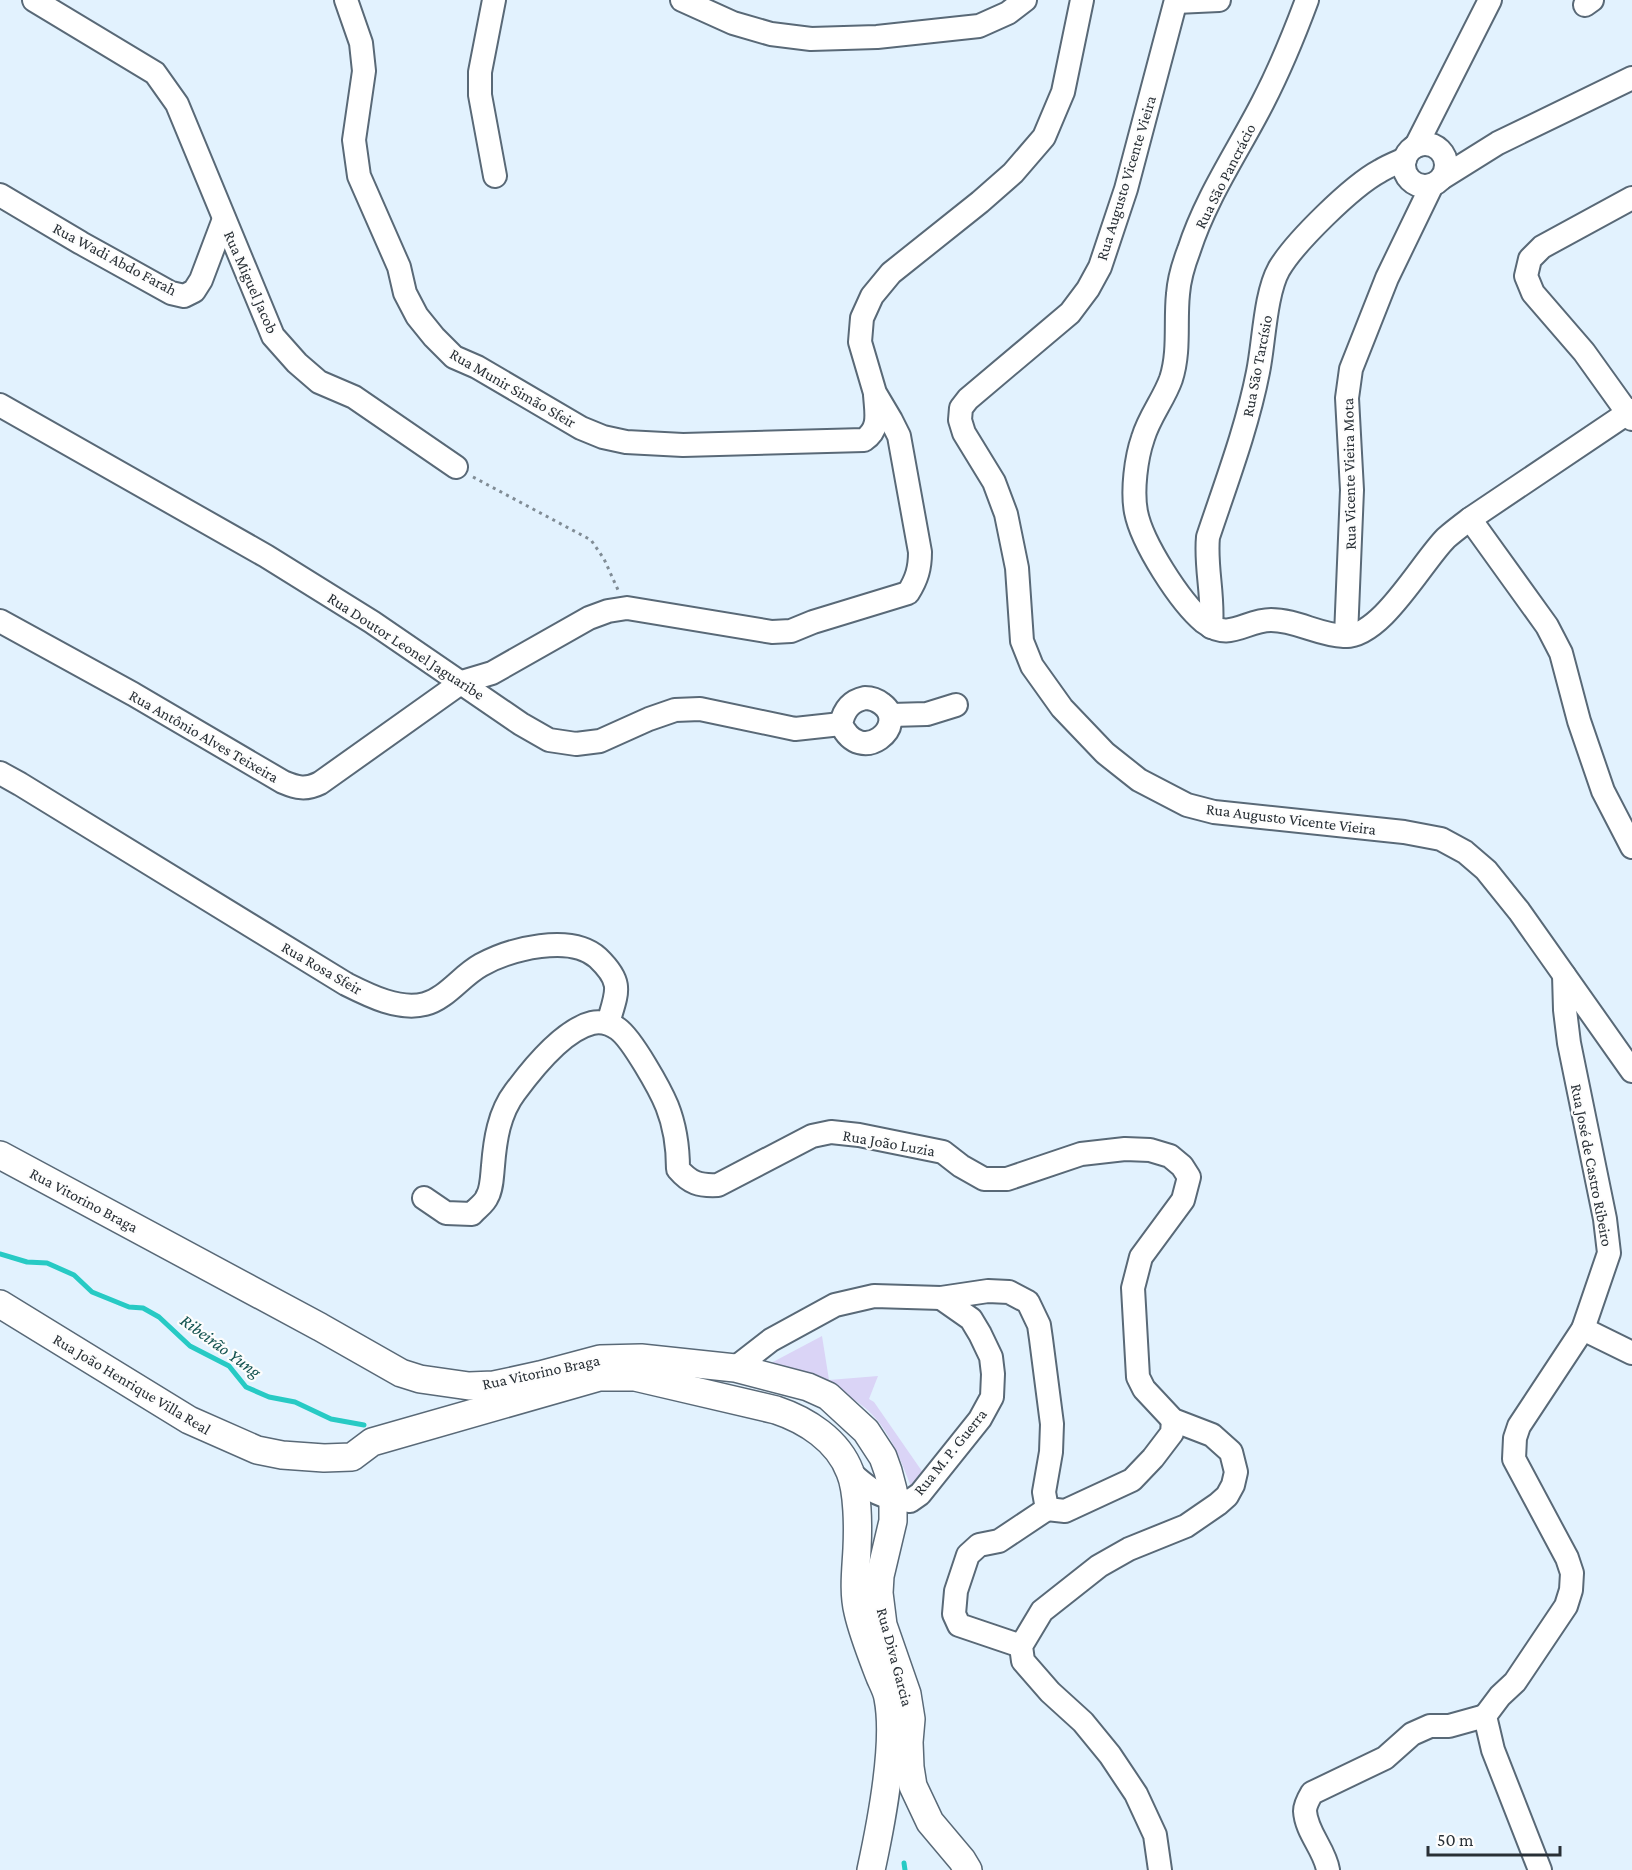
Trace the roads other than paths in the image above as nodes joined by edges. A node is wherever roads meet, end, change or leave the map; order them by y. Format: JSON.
{"nodes":[{"id":1,"x":34,"y":0,"type":"edge"},
{"id":2,"x":346,"y":0,"type":"edge"},
{"id":3,"x":494,"y":0,"type":"edge"},
{"id":4,"x":682,"y":0,"type":"edge"},
{"id":5,"x":1026,"y":0,"type":"edge"},
{"id":6,"x":1082,"y":0,"type":"edge"},
{"id":7,"x":1220,"y":0,"type":"edge"},
{"id":8,"x":1307,"y":0,"type":"edge"},
{"id":9,"x":1490,"y":0,"type":"edge"},
{"id":10,"x":1176,"y":1,"type":"edge"},
{"id":11,"x":1632,"y":78,"type":"edge"},
{"id":12,"x":1410,"y":153,"type":"junction"},
{"id":13,"x":495,"y":176,"type":"dead end"},
{"id":14,"x":1437,"y":182,"type":"junction"},
{"id":15,"x":0,"y":195,"type":"edge"},
{"id":16,"x":1632,"y":198,"type":"edge"},
{"id":17,"x":224,"y":219,"type":"junction"},
{"id":18,"x":874,"y":393,"type":"junction"},
{"id":19,"x":0,"y":405,"type":"edge"},
{"id":20,"x":1630,"y":414,"type":"edge"},
{"id":21,"x":456,"y":467,"type":"road end"},
{"id":22,"x":1470,"y":519,"type":"junction"},
{"id":23,"x":0,"y":621,"type":"edge"},
{"id":24,"x":1211,"y":627,"type":"junction"},
{"id":25,"x":1346,"y":636,"type":"junction"},
{"id":26,"x":462,"y":682,"type":"junction"},
{"id":27,"x":956,"y":705,"type":"dead end"},
{"id":28,"x":891,"y":715,"type":"junction"},
{"id":29,"x":841,"y":724,"type":"junction"},
{"id":30,"x":0,"y":773,"type":"edge"},
{"id":31,"x":1632,"y":847,"type":"edge"},
{"id":32,"x":1564,"y":975,"type":"junction"},
{"id":33,"x":608,"y":1023,"type":"junction"},
{"id":34,"x":1632,"y":1071,"type":"edge"},
{"id":35,"x":0,"y":1155,"type":"edge"},
{"id":36,"x":424,"y":1198,"type":"dead end"},
{"id":37,"x":941,"y":1298,"type":"junction"},
{"id":38,"x":0,"y":1304,"type":"edge"},
{"id":39,"x":1583,"y":1329,"type":"junction"},
{"id":40,"x":1632,"y":1353,"type":"edge"},
{"id":41,"x":735,"y":1368,"type":"junction"},
{"id":42,"x":1173,"y":1420,"type":"junction"},
{"id":43,"x":851,"y":1473,"type":"junction"},
{"id":44,"x":893,"y":1499,"type":"junction"},
{"id":45,"x":1047,"y":1509,"type":"junction"},
{"id":46,"x":1021,"y":1646,"type":"junction"},
{"id":47,"x":1485,"y":1716,"type":"junction"},
{"id":48,"x":871,"y":1870,"type":"edge"},
{"id":49,"x":968,"y":1870,"type":"edge"},
{"id":50,"x":1160,"y":1870,"type":"edge"},
{"id":51,"x":1328,"y":1870,"type":"edge"},
{"id":52,"x":1539,"y":1870,"type":"edge"}],
"edges":[{"from":1,"to":17,"type":"street","name":"Rua Miguel Jacob"},
{"from":2,"to":18,"type":"street","name":"Rua Munir Simão Sfeir"},
{"from":3,"to":13,"type":"street"},
{"from":4,"to":5,"type":"street"},
{"from":6,"to":18,"type":"street"},
{"from":7,"to":10,"type":"street"},
{"from":8,"to":24,"type":"street","name":"Rua São Pancrácio"},
{"from":9,"to":12,"type":"street"},
{"from":10,"to":32,"type":"street","name":"Rua Augusto Vicente Vieira"},
{"from":11,"to":14,"type":"street"},
{"from":12,"to":14,"type":"street"},
{"from":12,"to":14,"type":"street"},
{"from":12,"to":24,"type":"street","name":"Rua São Tarcísio"},
{"from":14,"to":25,"type":"street","name":"Rua Vicente Vieira Mota"},
{"from":15,"to":17,"type":"street","name":"Rua Wadi Abdo Farah"},
{"from":16,"to":20,"type":"street"},
{"from":17,"to":21,"type":"street","name":"Rua Miguel Jacob"},
{"from":18,"to":26,"type":"street","name":"Rua Antônio Alves Teixeira"},
{"from":19,"to":26,"type":"street","name":"Rua Doutor Leonel Jaguaribe"},
{"from":20,"to":22,"type":"street"},
{"from":22,"to":25,"type":"street"},
{"from":22,"to":31,"type":"street"},
{"from":23,"to":26,"type":"street","name":"Rua Antônio Alves Teixeira"},
{"from":24,"to":25,"type":"street"},
{"from":26,"to":29,"type":"street","name":"Rua Doutor Leonel Jaguaribe"},
{"from":27,"to":28,"type":"street"},
{"from":28,"to":29,"type":"street"},
{"from":28,"to":29,"type":"street"},
{"from":30,"to":33,"type":"street","name":"Rua Rosa Sfeir"},
{"from":32,"to":34,"type":"street","name":"Rua Augusto Vicente Vieira"},
{"from":32,"to":39,"type":"street","name":"Rua José de Castro Ribeiro"},
{"from":33,"to":36,"type":"street"},
{"from":33,"to":42,"type":"street","name":"Rua João Luzia"},
{"from":35,"to":41,"type":"main road","name":"Rua Vitorino Braga"},
{"from":37,"to":41,"type":"street"},
{"from":37,"to":44,"type":"street","name":"Rua M. P. Guerra"},
{"from":37,"to":45,"type":"street"},
{"from":38,"to":43,"type":"main road","name":"Rua João Henrique Villa Real"},
{"from":39,"to":40,"type":"street"},
{"from":39,"to":47,"type":"street","name":"Rua José de Castro Ribeiro"},
{"from":41,"to":44,"type":"main road","name":"Rua Vitorino Braga"},
{"from":42,"to":45,"type":"street"},
{"from":42,"to":46,"type":"street"},
{"from":43,"to":44,"type":"street"},
{"from":43,"to":48,"type":"main road"},
{"from":44,"to":49,"type":"main road","name":"Rua Diva Garcia"},
{"from":45,"to":46,"type":"street"},
{"from":46,"to":50,"type":"street"},
{"from":47,"to":51,"type":"street"},
{"from":47,"to":52,"type":"street"}]}
